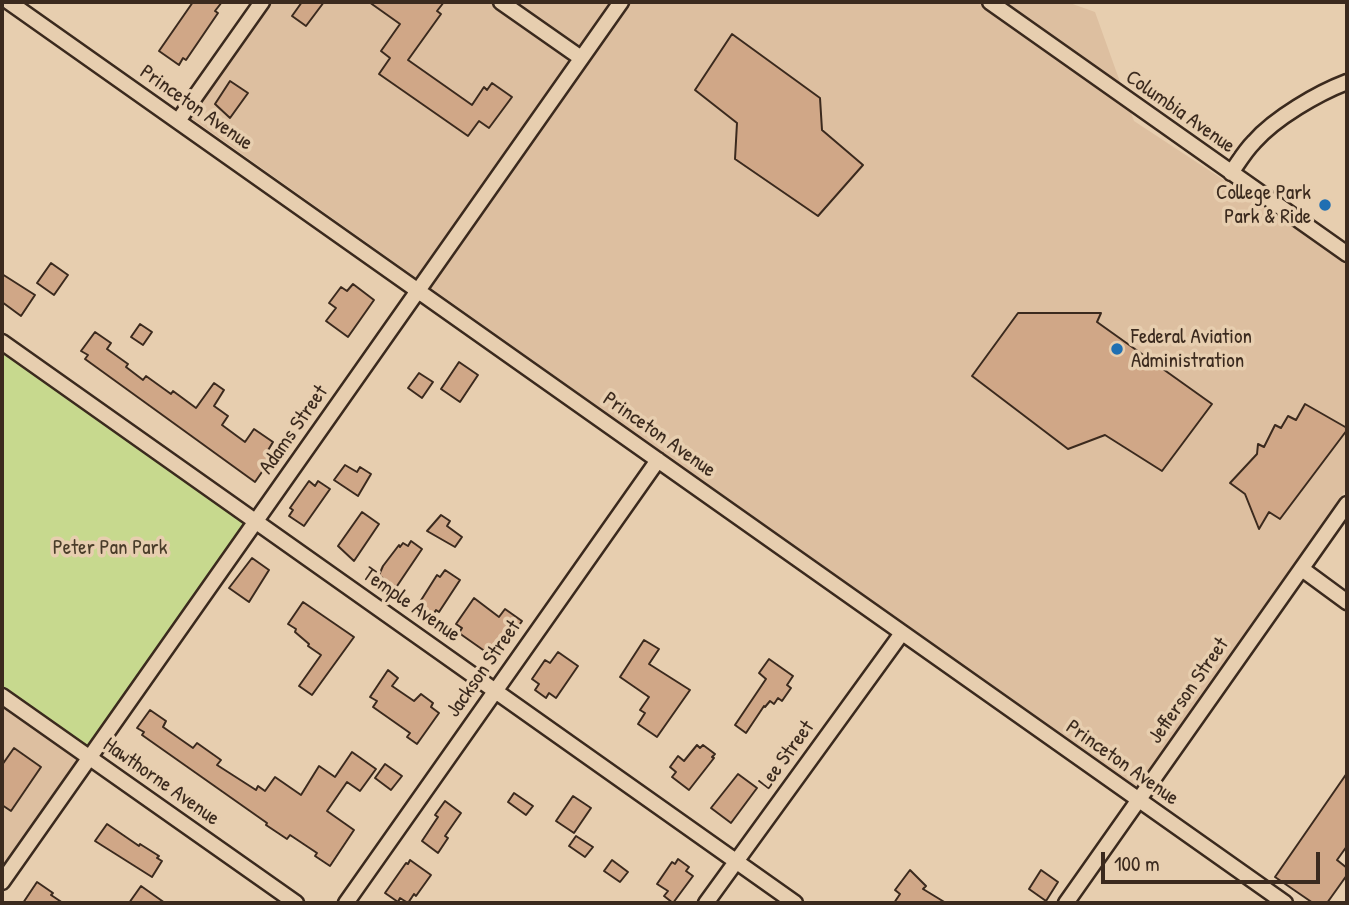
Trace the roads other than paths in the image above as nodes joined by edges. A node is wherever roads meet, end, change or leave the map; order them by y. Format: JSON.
{"nodes":[{"id":1,"x":9,"y":2,"type":"edge"},
{"id":2,"x":262,"y":2,"type":"edge"},
{"id":3,"x":501,"y":2,"type":"edge"},
{"id":4,"x":621,"y":2,"type":"edge"},
{"id":5,"x":990,"y":2,"type":"edge"},
{"id":6,"x":581,"y":58,"type":"junction"},
{"id":7,"x":1347,"y":82,"type":"edge"},
{"id":8,"x":178,"y":121,"type":"junction"},
{"id":9,"x":1231,"y":173,"type":"junction"},
{"id":10,"x":1347,"y":254,"type":"edge"},
{"id":11,"x":418,"y":290,"type":"junction"},
{"id":12,"x":2,"y":342,"type":"edge"},
{"id":13,"x":657,"y":460,"type":"junction"},
{"id":14,"x":1347,"y":504,"type":"edge"},
{"id":15,"x":255,"y":521,"type":"junction"},
{"id":16,"x":1302,"y":569,"type":"junction"},
{"id":17,"x":1347,"y":602,"type":"edge"},
{"id":18,"x":902,"y":633,"type":"junction"},
{"id":19,"x":495,"y":691,"type":"junction"},
{"id":20,"x":2,"y":696,"type":"edge"},
{"id":21,"x":89,"y":757,"type":"junction"},
{"id":22,"x":1139,"y":800,"type":"junction"},
{"id":23,"x":736,"y":861,"type":"junction"},
{"id":24,"x":2,"y":882,"type":"edge"},
{"id":25,"x":296,"y":903,"type":"edge"},
{"id":26,"x":346,"y":903,"type":"edge"},
{"id":27,"x":706,"y":903,"type":"edge"},
{"id":28,"x":795,"y":903,"type":"edge"},
{"id":29,"x":1066,"y":903,"type":"edge"},
{"id":30,"x":1285,"y":903,"type":"edge"}],
"edges":[{"from":1,"to":8,"type":"street","name":"Princeton Avenue"},
{"from":2,"to":8,"type":"street"},
{"from":3,"to":6,"type":"street"},
{"from":4,"to":6,"type":"street","name":"Adams Street"},
{"from":5,"to":9,"type":"street","name":"Columbia Avenue"},
{"from":6,"to":11,"type":"street","name":"Adams Street"},
{"from":7,"to":9,"type":"street"},
{"from":8,"to":11,"type":"street","name":"Princeton Avenue"},
{"from":9,"to":10,"type":"street","name":"Columbia Avenue"},
{"from":11,"to":13,"type":"street","name":"Princeton Avenue"},
{"from":11,"to":15,"type":"street","name":"Adams Street"},
{"from":12,"to":15,"type":"street","name":"Temple Avenue"},
{"from":13,"to":18,"type":"street","name":"Princeton Avenue"},
{"from":13,"to":19,"type":"street","name":"Jackson Street"},
{"from":14,"to":16,"type":"street","name":"Jefferson Street"},
{"from":15,"to":19,"type":"street","name":"Temple Avenue"},
{"from":15,"to":21,"type":"street","name":"Adams Street"},
{"from":16,"to":17,"type":"street"},
{"from":16,"to":22,"type":"street","name":"Jefferson Street"},
{"from":18,"to":22,"type":"street","name":"Princeton Avenue"},
{"from":18,"to":23,"type":"street","name":"Lee Street"},
{"from":19,"to":23,"type":"street","name":"Temple Avenue"},
{"from":19,"to":26,"type":"street","name":"Jackson Street"},
{"from":20,"to":21,"type":"street","name":"Hawthorne Avenue"},
{"from":21,"to":24,"type":"street","name":"Adams Street"},
{"from":21,"to":25,"type":"street","name":"Hawthorne Avenue"},
{"from":22,"to":29,"type":"street","name":"Jefferson Street"},
{"from":22,"to":30,"type":"street","name":"Princeton Avenue"},
{"from":23,"to":27,"type":"street","name":"Lee Street"},
{"from":23,"to":28,"type":"street","name":"Temple Avenue"}]}
